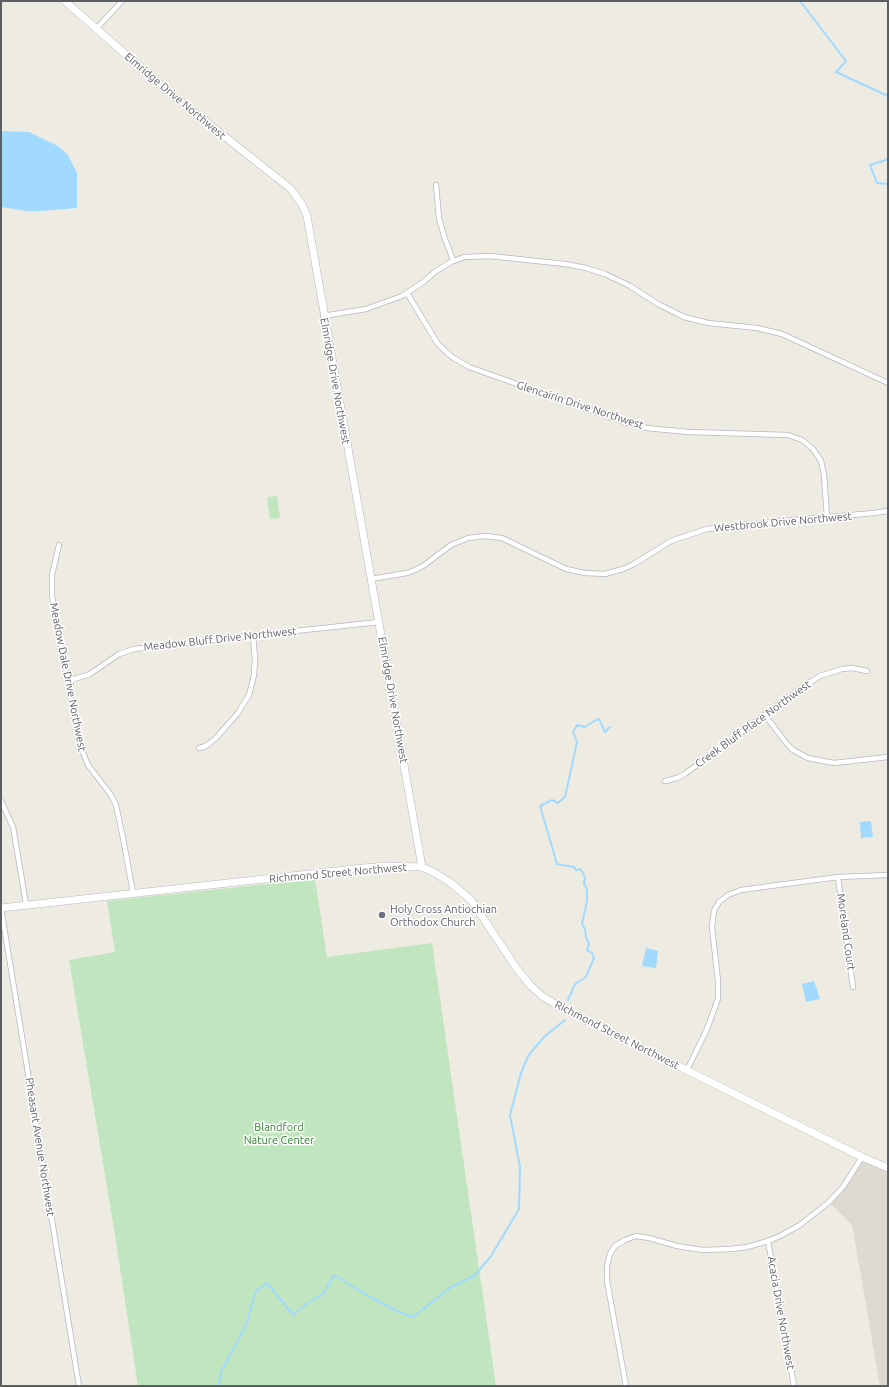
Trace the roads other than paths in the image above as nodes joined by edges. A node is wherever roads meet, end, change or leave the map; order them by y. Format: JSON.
{"nodes":[{"id":1,"x":65,"y":1,"type":"edge"},
{"id":2,"x":122,"y":1,"type":"edge"},
{"id":3,"x":96,"y":29,"type":"junction"},
{"id":4,"x":436,"y":185,"type":"dead end"},
{"id":5,"x":453,"y":260,"type":"junction"},
{"id":6,"x":408,"y":293,"type":"junction"},
{"id":7,"x":323,"y":316,"type":"junction"},
{"id":8,"x":888,"y":383,"type":"edge"},
{"id":9,"x":888,"y":510,"type":"edge"},
{"id":10,"x":827,"y":517,"type":"junction"},
{"id":11,"x":59,"y":545,"type":"dead end"},
{"id":12,"x":371,"y":579,"type":"junction"},
{"id":13,"x":379,"y":622,"type":"junction"},
{"id":14,"x":253,"y":635,"type":"junction"},
{"id":15,"x":867,"y":671,"type":"dead end"},
{"id":16,"x":68,"y":681,"type":"junction"},
{"id":17,"x":765,"y":715,"type":"junction"},
{"id":18,"x":199,"y":748,"type":"dead end"},
{"id":19,"x":888,"y":757,"type":"edge"},
{"id":20,"x":665,"y":781,"type":"dead end"},
{"id":21,"x":1,"y":801,"type":"edge"},
{"id":22,"x":422,"y":868,"type":"junction"},
{"id":23,"x":888,"y":875,"type":"edge"},
{"id":24,"x":838,"y":877,"type":"junction"},
{"id":25,"x":133,"y":893,"type":"junction"},
{"id":26,"x":26,"y":904,"type":"junction"},
{"id":27,"x":1,"y":908,"type":"edge"},
{"id":28,"x":853,"y":987,"type":"dead end"},
{"id":29,"x":687,"y":1070,"type":"junction"},
{"id":30,"x":862,"y":1156,"type":"junction"},
{"id":31,"x":888,"y":1168,"type":"edge"},
{"id":32,"x":768,"y":1241,"type":"junction"},
{"id":33,"x":79,"y":1386,"type":"edge"},
{"id":34,"x":626,"y":1386,"type":"edge"},
{"id":35,"x":794,"y":1386,"type":"edge"}],
"edges":[{"from":1,"to":3,"type":"street","name":"Elmridge Drive Northwest"},
{"from":2,"to":3,"type":"street"},
{"from":3,"to":7,"type":"street","name":"Elmridge Drive Northwest"},
{"from":4,"to":5,"type":"street"},
{"from":5,"to":6,"type":"street"},
{"from":5,"to":8,"type":"street"},
{"from":6,"to":7,"type":"street"},
{"from":6,"to":10,"type":"street","name":"Glencairin Drive Northwest"},
{"from":7,"to":12,"type":"street","name":"Elmridge Drive Northwest"},
{"from":9,"to":10,"type":"street","name":"Westbrook Drive Northwest"},
{"from":10,"to":12,"type":"street","name":"Westbrook Drive Northwest"},
{"from":11,"to":16,"type":"street","name":"Meadow Dale Drive Northwest"},
{"from":12,"to":13,"type":"street","name":"Elmridge Drive Northwest"},
{"from":13,"to":14,"type":"street","name":"Meadow Bluff Drive Northwest"},
{"from":13,"to":22,"type":"street","name":"Elmridge Drive Northwest"},
{"from":14,"to":16,"type":"street","name":"Meadow Bluff Drive Northwest"},
{"from":14,"to":18,"type":"street"},
{"from":15,"to":17,"type":"street","name":"Creek Bluff Place Northwest"},
{"from":16,"to":25,"type":"street","name":"Meadow Dale Drive Northwest"},
{"from":17,"to":19,"type":"street"},
{"from":17,"to":20,"type":"street","name":"Creek Bluff Place Northwest"},
{"from":21,"to":26,"type":"street"},
{"from":22,"to":25,"type":"street","name":"Richmond Street Northwest"},
{"from":22,"to":29,"type":"street","name":"Richmond Street Northwest"},
{"from":23,"to":24,"type":"street"},
{"from":24,"to":28,"type":"street","name":"Moreland Court"},
{"from":24,"to":29,"type":"street"},
{"from":25,"to":26,"type":"street","name":"Richmond Street Northwest"},
{"from":26,"to":27,"type":"street","name":"Richmond Street Northwest"},
{"from":27,"to":33,"type":"street","name":"Pheasant Avenue Northwest"},
{"from":29,"to":30,"type":"street","name":"Richmond Street Northwest"},
{"from":30,"to":31,"type":"street","name":"Richmond Street Northwest"},
{"from":30,"to":32,"type":"street","name":"Acacia Drive Northwest"},
{"from":32,"to":34,"type":"street","name":"Acacia Drive Northwest"},
{"from":32,"to":35,"type":"street","name":"Acacia Drive Northwest"}]}
